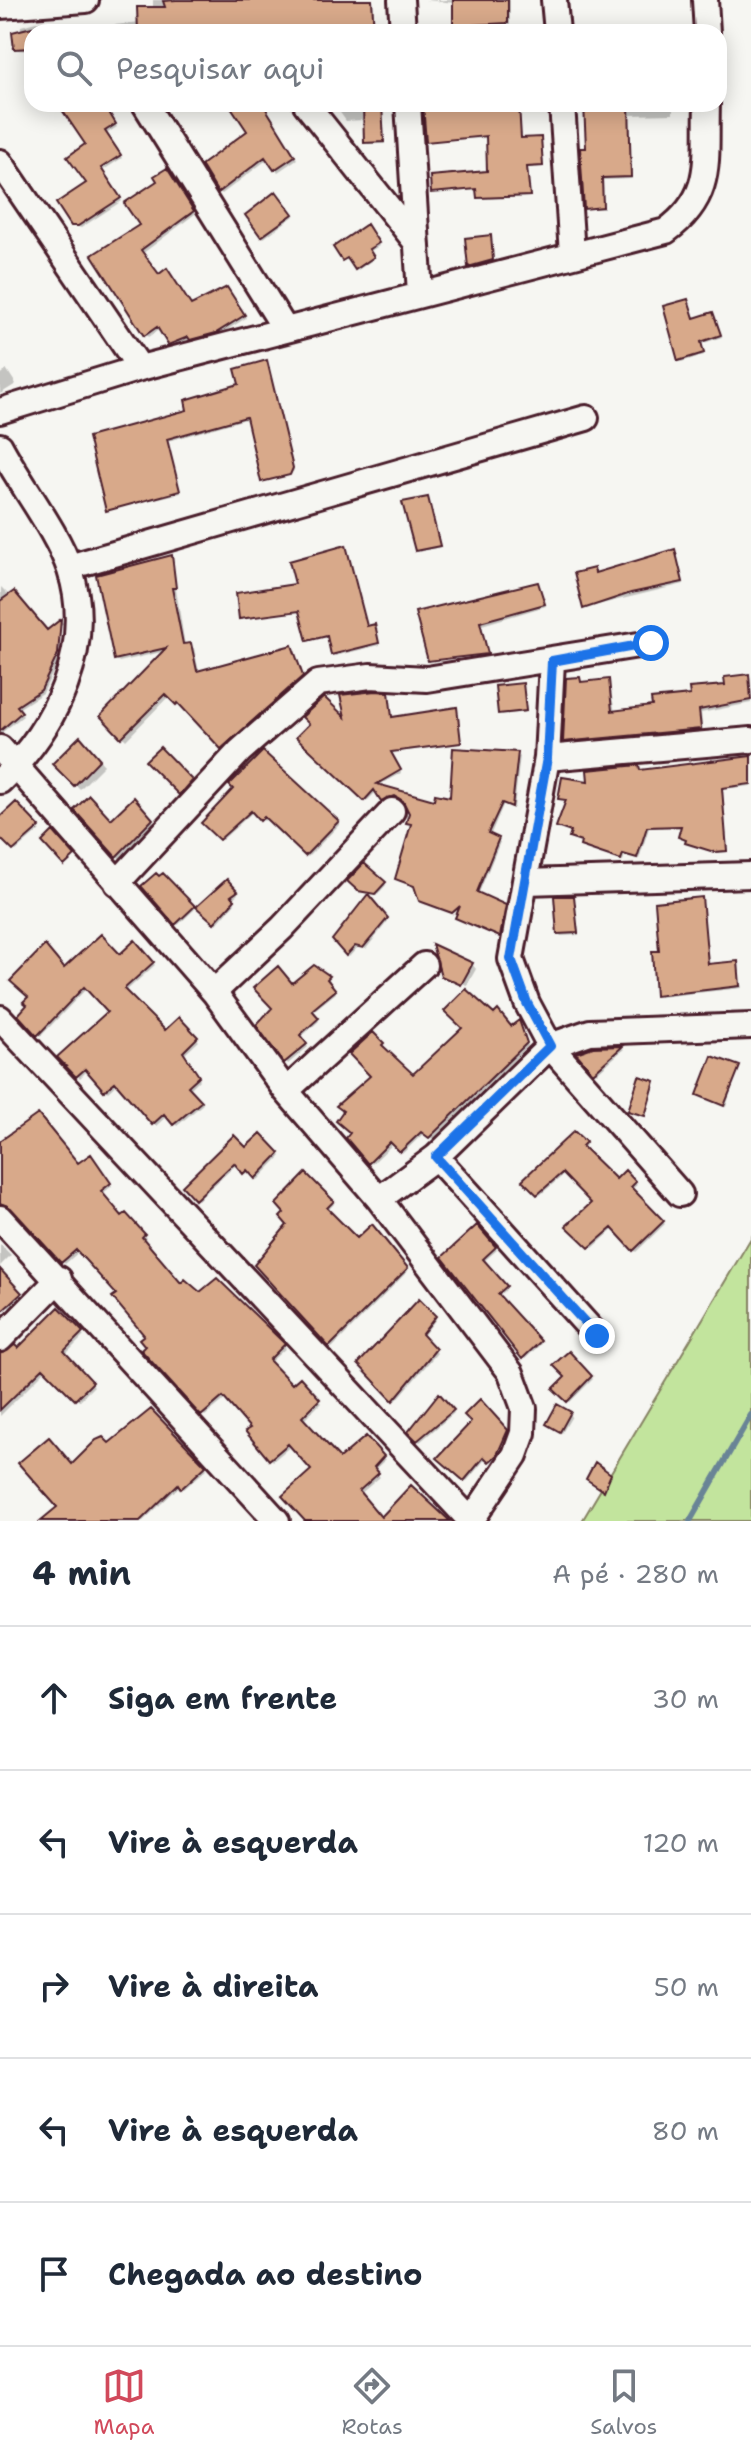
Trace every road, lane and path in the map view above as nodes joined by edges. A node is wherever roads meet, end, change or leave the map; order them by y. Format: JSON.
{"nodes":[{"id":1,"x":86,"y":0,"type":"edge"},
{"id":2,"x":401,"y":0,"type":"edge"},
{"id":3,"x":554,"y":0,"type":"edge"},
{"id":4,"x":705,"y":0,"type":"edge"},
{"id":5,"x":0,"y":6,"type":"edge"},
{"id":6,"x":402,"y":24,"type":"edge"},
{"id":7,"x":556,"y":24,"type":"edge"},
{"id":8,"x":706,"y":24,"type":"edge"},
{"id":9,"x":150,"y":112,"type":"edge"},
{"id":10,"x":312,"y":112,"type":"edge"},
{"id":11,"x":408,"y":112,"type":"edge"},
{"id":12,"x":563,"y":112,"type":"edge"},
{"id":13,"x":707,"y":112,"type":"edge"},
{"id":14,"x":0,"y":162,"type":"edge"},
{"id":15,"x":416,"y":242,"type":"junction"},
{"id":16,"x":572,"y":254,"type":"junction"},
{"id":17,"x":420,"y":294,"type":"junction"},
{"id":18,"x":285,"y":329,"type":"junction"},
{"id":19,"x":140,"y":368,"type":"junction"},
{"id":20,"x":0,"y":411,"type":"edge"},
{"id":21,"x":586,"y":418,"type":"dead end"},
{"id":22,"x":1,"y":452,"type":"edge"},
{"id":23,"x":69,"y":567,"type":"junction"},
{"id":24,"x":651,"y":643,"type":"dead end"},
{"id":25,"x":552,"y":661,"type":"junction"},
{"id":26,"x":751,"y":740,"type":"edge"},
{"id":27,"x":0,"y":748,"type":"edge"},
{"id":28,"x":547,"y":758,"type":"junction"},
{"id":29,"x":7,"y":775,"type":"edge"},
{"id":30,"x":392,"y":811,"type":"dead end"},
{"id":31,"x":751,"y":875,"type":"edge"},
{"id":32,"x":526,"y":882,"type":"junction"},
{"id":33,"x":117,"y":883,"type":"junction"},
{"id":34,"x":424,"y":965,"type":"dead end"},
{"id":35,"x":214,"y":992,"type":"junction"},
{"id":36,"x":0,"y":1018,"type":"edge"},
{"id":37,"x":751,"y":1026,"type":"edge"},
{"id":38,"x":550,"y":1046,"type":"junction"},
{"id":39,"x":286,"y":1091,"type":"junction"},
{"id":40,"x":436,"y":1157,"type":"junction"},
{"id":41,"x":680,"y":1194,"type":"dead end"},
{"id":42,"x":379,"y":1199,"type":"junction"},
{"id":43,"x":0,"y":1218,"type":"edge"},
{"id":44,"x":59,"y":1279,"type":"junction"},
{"id":45,"x":597,"y":1336,"type":"dead end"},
{"id":46,"x":0,"y":1339,"type":"edge"},
{"id":47,"x":270,"y":1519,"type":"edge"}],
"edges":[{"from":1,"to":5,"type":"street"},
{"from":2,"to":6,"type":"street"},
{"from":3,"to":7,"type":"street"},
{"from":4,"to":8,"type":"street"},
{"from":9,"to":18,"type":"street"},
{"from":10,"to":15,"type":"street"},
{"from":11,"to":15,"type":"street"},
{"from":12,"to":16,"type":"street"},
{"from":13,"to":16,"type":"street"},
{"from":14,"to":19,"type":"street"},
{"from":15,"to":17,"type":"street"},
{"from":16,"to":17,"type":"street"},
{"from":17,"to":18,"type":"street"},
{"from":18,"to":19,"type":"street"},
{"from":19,"to":20,"type":"street"},
{"from":21,"to":23,"type":"street"},
{"from":22,"to":23,"type":"street"},
{"from":23,"to":29,"type":"street"},
{"from":24,"to":25,"type":"street"},
{"from":25,"to":28,"type":"street"},
{"from":25,"to":33,"type":"street"},
{"from":26,"to":28,"type":"street"},
{"from":27,"to":29,"type":"street"},
{"from":28,"to":32,"type":"street"},
{"from":29,"to":33,"type":"street"},
{"from":30,"to":35,"type":"street"},
{"from":31,"to":32,"type":"street"},
{"from":32,"to":38,"type":"street"},
{"from":33,"to":35,"type":"street"},
{"from":34,"to":39,"type":"street"},
{"from":35,"to":39,"type":"street"},
{"from":36,"to":42,"type":"street"},
{"from":37,"to":38,"type":"street"},
{"from":38,"to":40,"type":"street"},
{"from":38,"to":41,"type":"street"},
{"from":39,"to":42,"type":"street"},
{"from":40,"to":42,"type":"street"},
{"from":40,"to":45,"type":"street"},
{"from":43,"to":44,"type":"street"},
{"from":44,"to":46,"type":"street"},
{"from":44,"to":47,"type":"street"}]}
